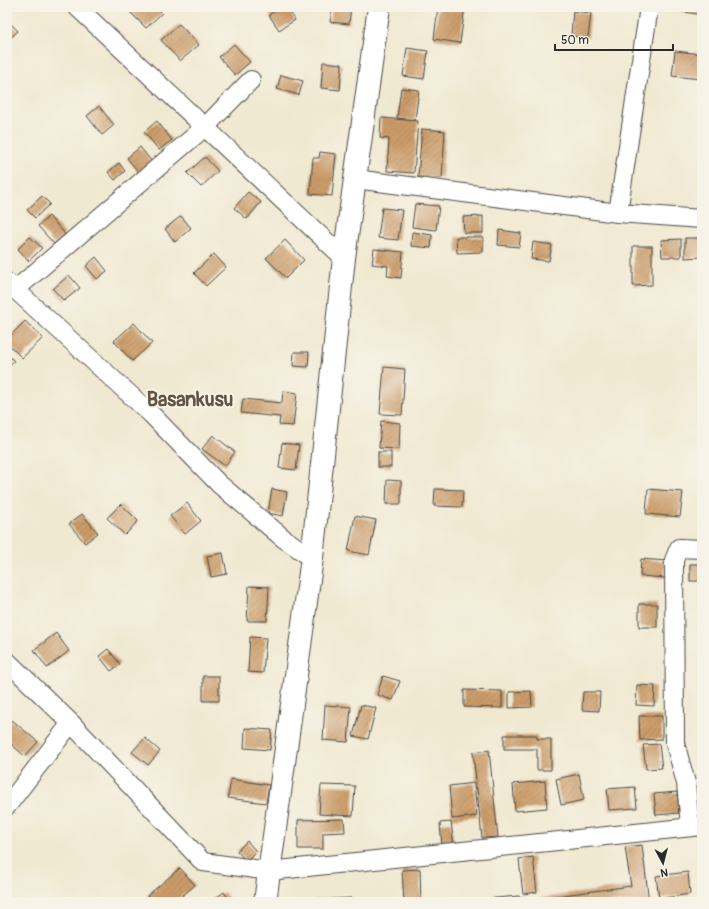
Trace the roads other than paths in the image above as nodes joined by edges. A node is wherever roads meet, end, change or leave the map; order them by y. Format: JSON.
{"nodes":[{"id":1,"x":77,"y":7,"type":"edge"},
{"id":2,"x":379,"y":7,"type":"edge"},
{"id":3,"x":649,"y":7,"type":"edge"},
{"id":4,"x":251,"y":80,"type":"dead end"},
{"id":5,"x":205,"y":127,"type":"junction"},
{"id":6,"x":355,"y":179,"type":"junction"},
{"id":7,"x":618,"y":213,"type":"junction"},
{"id":8,"x":702,"y":219,"type":"edge"},
{"id":9,"x":344,"y":258,"type":"junction"},
{"id":10,"x":11,"y":286,"type":"edge"},
{"id":11,"x":702,"y":549,"type":"edge"},
{"id":12,"x":312,"y":558,"type":"junction"},
{"id":13,"x":7,"y":661,"type":"edge"},
{"id":14,"x":71,"y":723,"type":"junction"},
{"id":15,"x":7,"y":806,"type":"edge"},
{"id":16,"x":696,"y":827,"type":"edge"},
{"id":17,"x":269,"y":871,"type":"junction"},
{"id":18,"x":265,"y":902,"type":"edge"}],
"edges":[{"from":1,"to":5,"type":"street"},
{"from":2,"to":6,"type":"street"},
{"from":3,"to":7,"type":"street"},
{"from":4,"to":5,"type":"street"},
{"from":5,"to":9,"type":"street"},
{"from":5,"to":10,"type":"street"},
{"from":6,"to":7,"type":"street"},
{"from":6,"to":9,"type":"street"},
{"from":7,"to":8,"type":"street"},
{"from":9,"to":12,"type":"street"},
{"from":10,"to":12,"type":"street"},
{"from":11,"to":16,"type":"street"},
{"from":12,"to":17,"type":"street"},
{"from":13,"to":14,"type":"street"},
{"from":14,"to":15,"type":"street"},
{"from":14,"to":17,"type":"street"},
{"from":16,"to":17,"type":"street"},
{"from":17,"to":18,"type":"street"}]}
